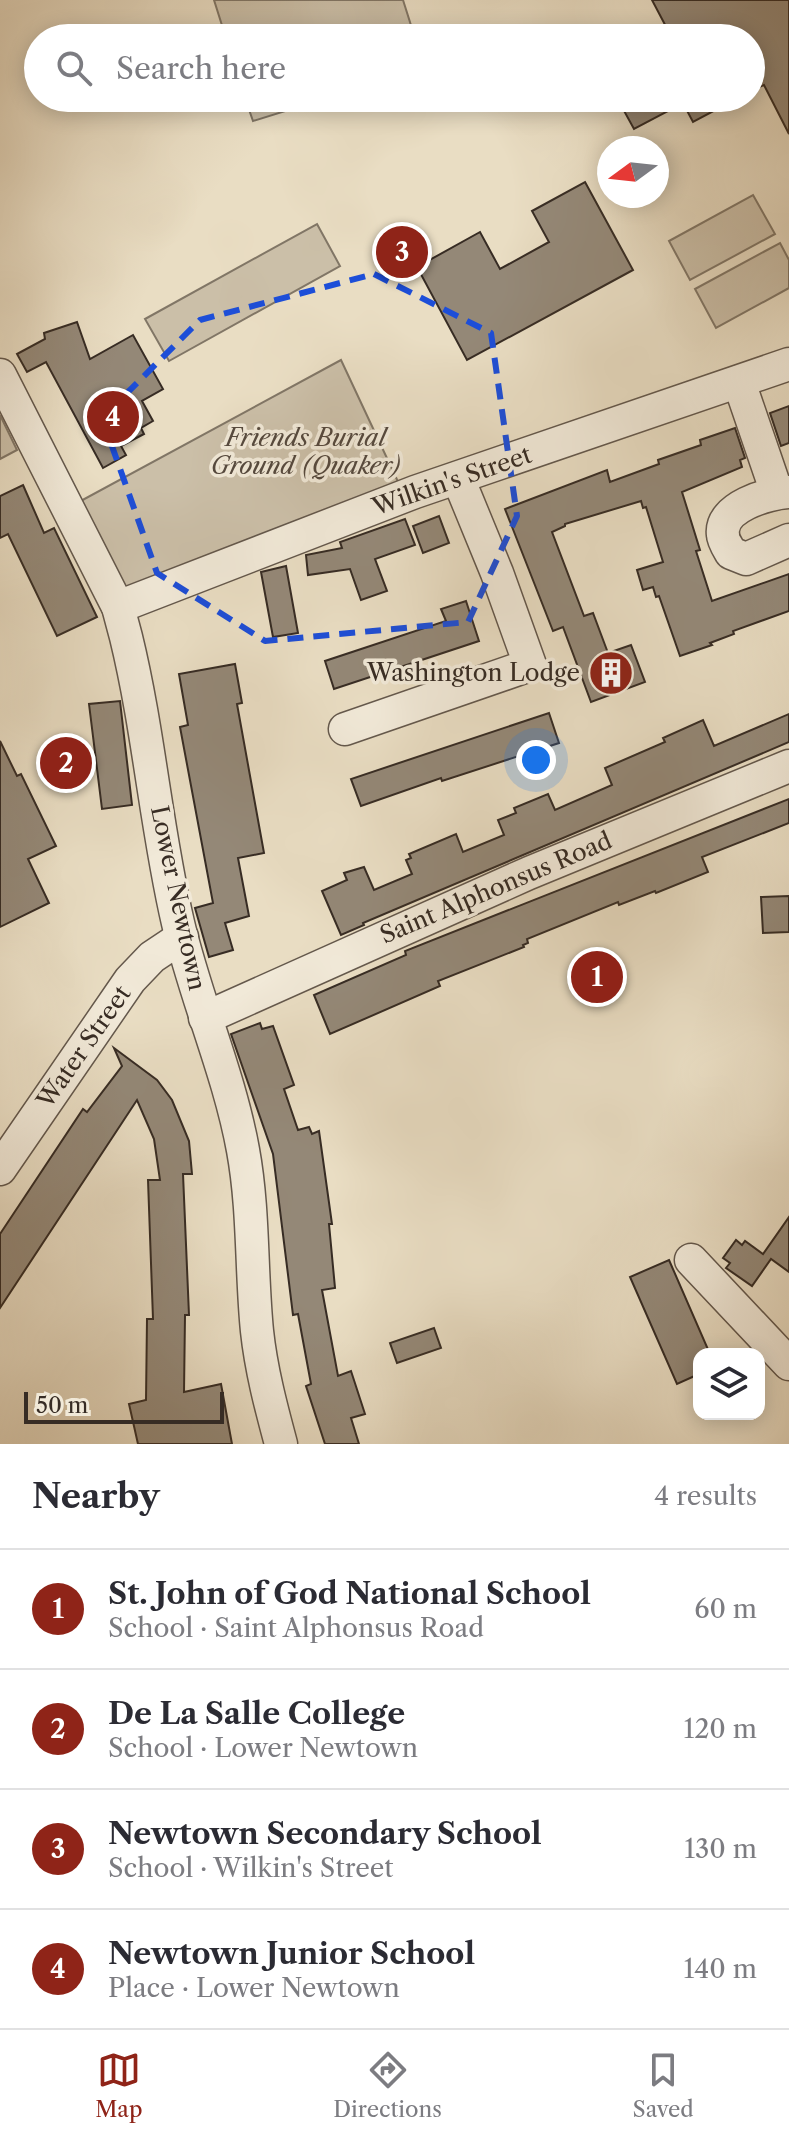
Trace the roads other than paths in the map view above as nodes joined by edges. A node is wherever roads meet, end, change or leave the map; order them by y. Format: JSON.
{"nodes":[{"id":1,"x":789,"y":364,"type":"edge"},
{"id":2,"x":0,"y":375,"type":"edge"},
{"id":3,"x":739,"y":382,"type":"junction"},
{"id":4,"x":458,"y":478,"type":"junction"},
{"id":5,"x":783,"y":492,"type":"edge"},
{"id":6,"x":789,"y":540,"type":"edge"},
{"id":7,"x":118,"y":607,"type":"junction"},
{"id":8,"x":345,"y":729,"type":"dead end"},
{"id":9,"x":789,"y":766,"type":"edge"},
{"id":10,"x":182,"y":937,"type":"junction"},
{"id":11,"x":205,"y":1018,"type":"junction"},
{"id":12,"x":0,"y":1169,"type":"edge"},
{"id":13,"x":691,"y":1260,"type":"dead end"},
{"id":14,"x":789,"y":1363,"type":"edge"},
{"id":15,"x":281,"y":1444,"type":"edge"}],
"edges":[{"from":1,"to":3,"type":"street","name":"Wilkin's Street"},
{"from":2,"to":7,"type":"street","name":"Lower Newtown"},
{"from":3,"to":4,"type":"street","name":"Wilkin's Street"},
{"from":3,"to":5,"type":"street"},
{"from":4,"to":7,"type":"street","name":"Wilkin's Street"},
{"from":4,"to":8,"type":"street"},
{"from":5,"to":6,"type":"street"},
{"from":7,"to":10,"type":"street","name":"Lower Newtown"},
{"from":9,"to":11,"type":"street","name":"Saint Alphonsus Road"},
{"from":10,"to":11,"type":"street","name":"Lower Newtown"},
{"from":10,"to":12,"type":"street","name":"Water Street"},
{"from":11,"to":15,"type":"street","name":"Lower Newtown"},
{"from":13,"to":14,"type":"street"}]}
